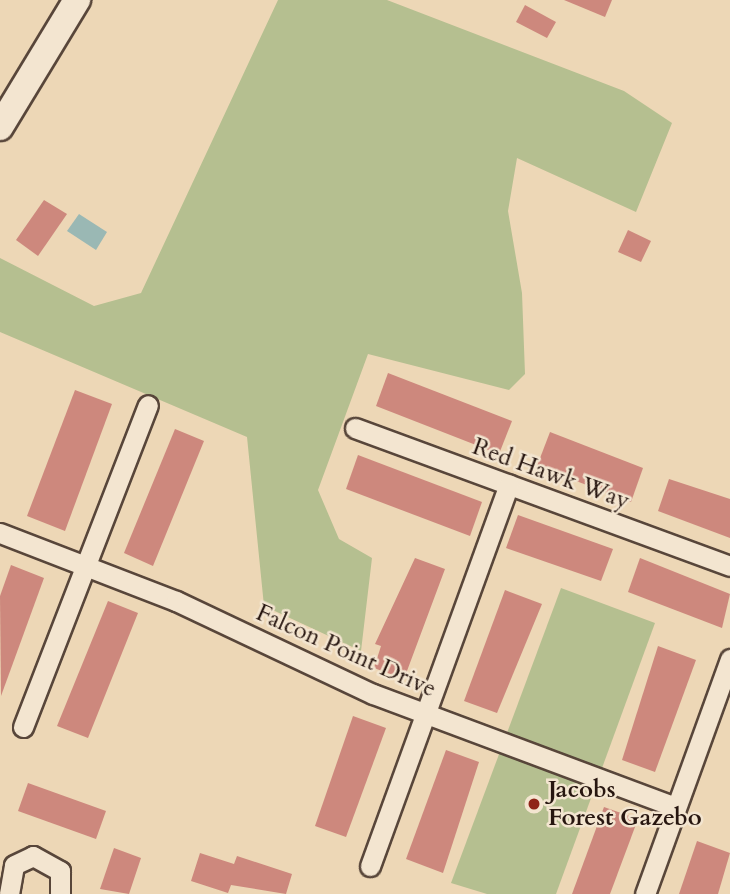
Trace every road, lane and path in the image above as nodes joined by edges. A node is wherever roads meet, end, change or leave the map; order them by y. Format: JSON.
{"nodes":[{"id":1,"x":77,"y":0,"type":"edge"},
{"id":2,"x":0,"y":127,"type":"edge"},
{"id":3,"x":148,"y":405,"type":"dead end"},
{"id":4,"x":355,"y":428,"type":"dead end"},
{"id":5,"x":509,"y":485,"type":"junction"},
{"id":6,"x":0,"y":533,"type":"edge"},
{"id":7,"x":85,"y":565,"type":"junction"},
{"id":8,"x":730,"y":566,"type":"edge"},
{"id":9,"x":730,"y":659,"type":"edge"},
{"id":10,"x":425,"y":714,"type":"junction"},
{"id":11,"x":23,"y":727,"type":"dead end"},
{"id":12,"x":676,"y":807,"type":"junction"},
{"id":13,"x":370,"y":866,"type":"dead end"},
{"id":14,"x":9,"y":894,"type":"edge"},
{"id":15,"x":60,"y":894,"type":"edge"},
{"id":16,"x":645,"y":894,"type":"edge"}],
"edges":[{"from":1,"to":2,"type":"street"},
{"from":3,"to":7,"type":"street"},
{"from":4,"to":5,"type":"street","name":"Red Hawk Way"},
{"from":5,"to":8,"type":"street","name":"Red Hawk Way"},
{"from":5,"to":10,"type":"street"},
{"from":6,"to":7,"type":"street","name":"Falcon Point Drive"},
{"from":7,"to":10,"type":"street","name":"Falcon Point Drive"},
{"from":7,"to":11,"type":"street"},
{"from":9,"to":12,"type":"street"},
{"from":10,"to":12,"type":"street","name":"Falcon Point Drive"},
{"from":10,"to":13,"type":"street"},
{"from":12,"to":16,"type":"street"},
{"from":14,"to":15,"type":"street"}]}
